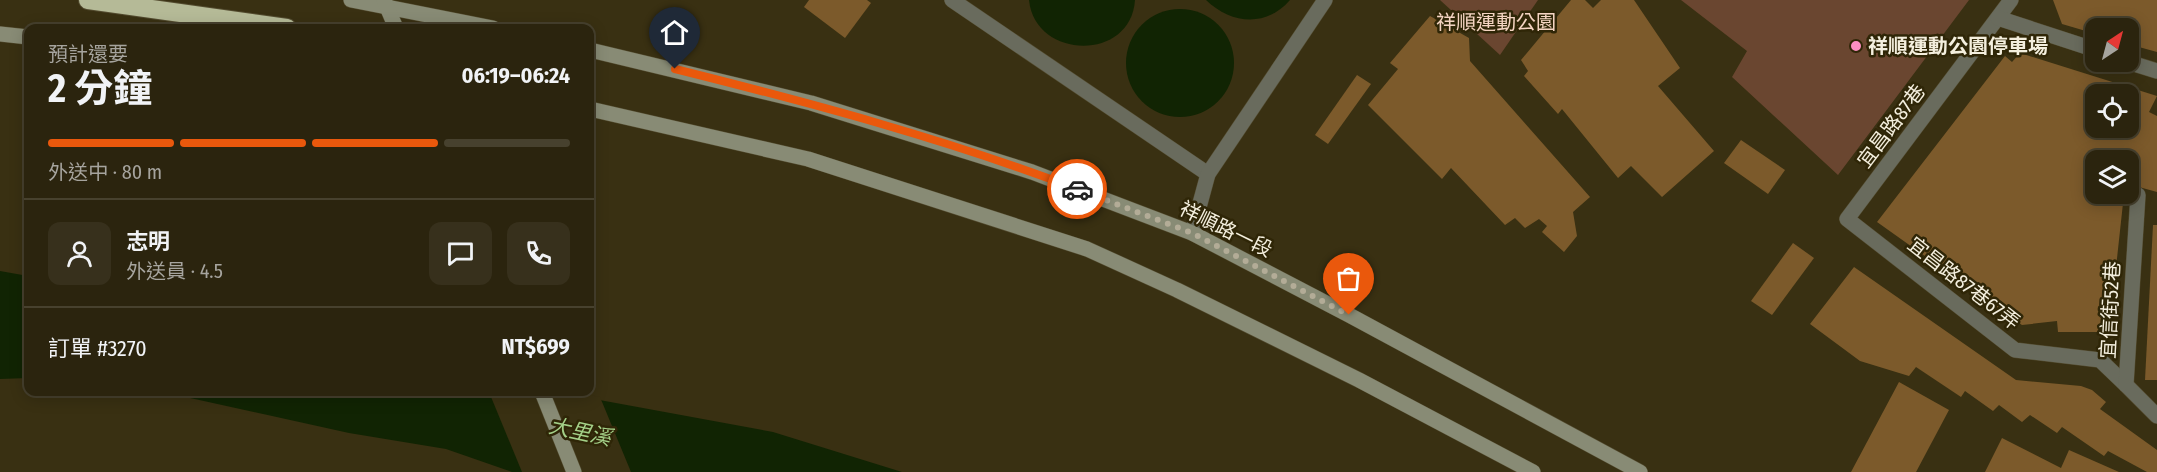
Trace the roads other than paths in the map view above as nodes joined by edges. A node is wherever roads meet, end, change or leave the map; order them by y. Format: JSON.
{"nodes":[{"id":1,"x":88,"y":0,"type":"edge"},
{"id":2,"x":351,"y":0,"type":"edge"},
{"id":3,"x":952,"y":0,"type":"edge"},
{"id":4,"x":1325,"y":0,"type":"edge"},
{"id":5,"x":2012,"y":0,"type":"edge"},
{"id":6,"x":386,"y":3,"type":"edge"},
{"id":7,"x":970,"y":5,"type":"edge"},
{"id":8,"x":1998,"y":18,"type":"junction"},
{"id":9,"x":259,"y":24,"type":"edge"},
{"id":10,"x":394,"y":24,"type":"edge"},
{"id":11,"x":476,"y":24,"type":"edge"},
{"id":12,"x":0,"y":34,"type":"edge"},
{"id":13,"x":24,"y":37,"type":"edge"},
{"id":14,"x":2085,"y":46,"type":"edge"},
{"id":15,"x":594,"y":51,"type":"edge"},
{"id":16,"x":2139,"y":65,"type":"edge"},
{"id":17,"x":2157,"y":71,"type":"edge"},
{"id":18,"x":594,"y":110,"type":"edge"},
{"id":19,"x":1208,"y":174,"type":"junction"},
{"id":20,"x":2137,"y":204,"type":"edge"},
{"id":21,"x":1847,"y":219,"type":"joint"},
{"id":22,"x":1192,"y":233,"type":"junction"},
{"id":23,"x":2126,"y":384,"type":"junction"},
{"id":24,"x":544,"y":396,"type":"edge"},
{"id":25,"x":2157,"y":416,"type":"edge"},
{"id":26,"x":574,"y":472,"type":"edge"},
{"id":27,"x":1533,"y":472,"type":"edge"},
{"id":28,"x":1640,"y":472,"type":"edge"}],
"edges":[{"from":1,"to":9,"type":"highway"},
{"from":2,"to":6,"type":"street"},
{"from":3,"to":7,"type":"lane"},
{"from":4,"to":19,"type":"lane"},
{"from":5,"to":8,"type":"lane","name":"宜昌路87巷"},
{"from":6,"to":10,"type":"street"},
{"from":6,"to":11,"type":"street"},
{"from":7,"to":19,"type":"lane"},
{"from":8,"to":14,"type":"lane"},
{"from":8,"to":21,"type":"lane","name":"宜昌路87巷"},
{"from":12,"to":13,"type":"street"},
{"from":15,"to":22,"type":"street","name":"祥順路一段"},
{"from":16,"to":17,"type":"lane"},
{"from":18,"to":27,"type":"street"},
{"from":19,"to":22,"type":"lane"},
{"from":20,"to":23,"type":"lane","name":"宜信街52巷"},
{"from":21,"to":23,"type":"lane","name":"宜昌路87巷67弄"},
{"from":22,"to":28,"type":"street","name":"祥順路一段"},
{"from":23,"to":25,"type":"lane","name":"宜信街52巷"},
{"from":24,"to":26,"type":"street"}]}
